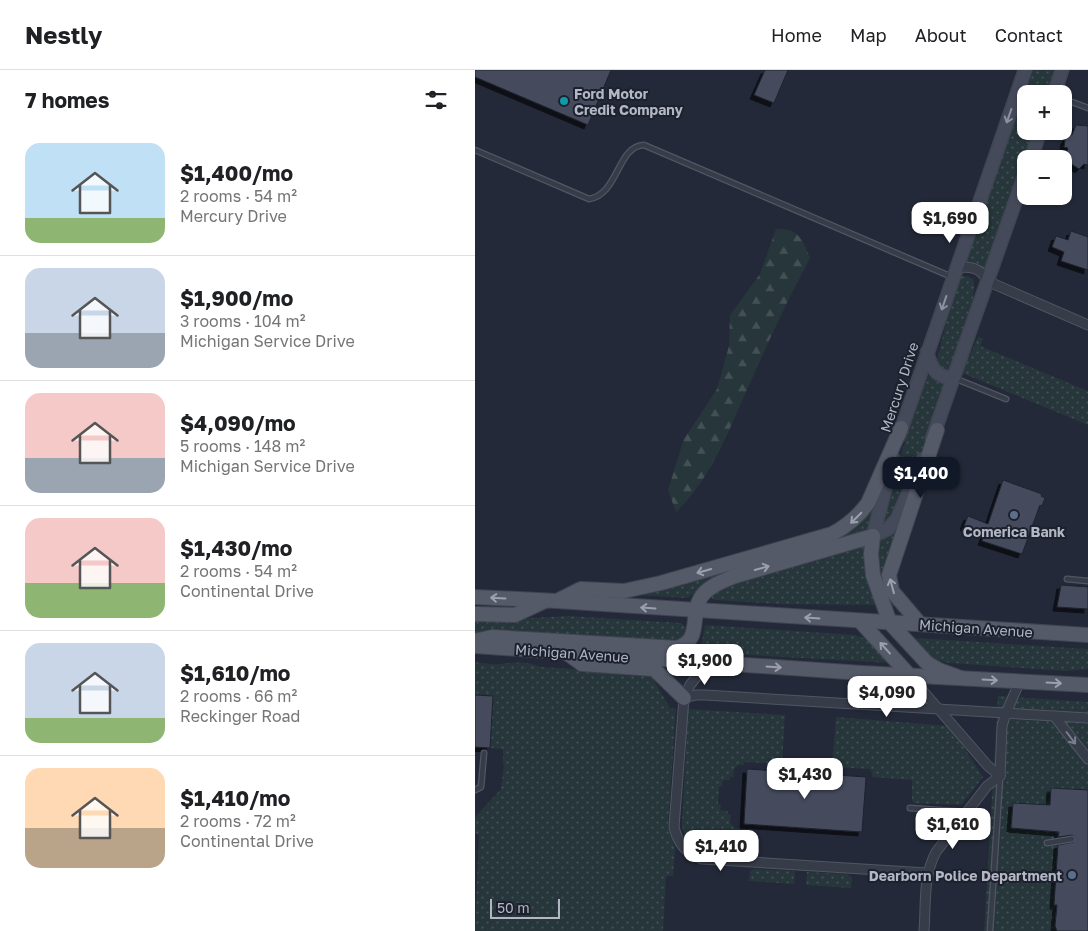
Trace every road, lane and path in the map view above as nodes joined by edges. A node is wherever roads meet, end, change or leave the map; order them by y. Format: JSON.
{"nodes":[{"id":1,"x":1025,"y":70,"type":"edge"},
{"id":2,"x":1062,"y":70,"type":"edge"},
{"id":3,"x":1057,"y":85,"type":"edge"},
{"id":4,"x":1072,"y":102,"type":"edge"},
{"id":5,"x":1088,"y":108,"type":"edge"},
{"id":6,"x":475,"y":150,"type":"edge"},
{"id":7,"x":1017,"y":196,"type":"edge"},
{"id":8,"x":954,"y":272,"type":"junction"},
{"id":9,"x":987,"y":281,"type":"junction"},
{"id":10,"x":1088,"y":325,"type":"edge"},
{"id":11,"x":927,"y":352,"type":"junction"},
{"id":12,"x":954,"y":378,"type":"junction"},
{"id":13,"x":1006,"y":399,"type":"dead end"},
{"id":14,"x":901,"y":428,"type":"junction"},
{"id":15,"x":937,"y":430,"type":"junction"},
{"id":16,"x":873,"y":536,"type":"junction"},
{"id":17,"x":1067,"y":579,"type":"dead end"},
{"id":18,"x":1088,"y":580,"type":"edge"},
{"id":19,"x":475,"y":597,"type":"edge"},
{"id":20,"x":551,"y":601,"type":"junction"},
{"id":21,"x":697,"y":611,"type":"junction"},
{"id":22,"x":475,"y":614,"type":"edge"},
{"id":23,"x":860,"y":621,"type":"junction"},
{"id":24,"x":890,"y":623,"type":"junction"},
{"id":25,"x":921,"y":624,"type":"junction"},
{"id":26,"x":1088,"y":635,"type":"edge"},
{"id":27,"x":475,"y":641,"type":"edge"},
{"id":28,"x":475,"y":646,"type":"edge"},
{"id":29,"x":567,"y":653,"type":"junction"},
{"id":30,"x":708,"y":662,"type":"junction"},
{"id":31,"x":909,"y":675,"type":"junction"},
{"id":32,"x":961,"y":678,"type":"junction"},
{"id":33,"x":1020,"y":682,"type":"junction"},
{"id":34,"x":1084,"y":683,"type":"edge"},
{"id":35,"x":684,"y":698,"type":"junction"},
{"id":36,"x":939,"y":709,"type":"junction"},
{"id":37,"x":1006,"y":713,"type":"junction"},
{"id":38,"x":1054,"y":716,"type":"junction"},
{"id":39,"x":1088,"y":718,"type":"edge"},
{"id":40,"x":484,"y":754,"type":"dead end"},
{"id":41,"x":1088,"y":759,"type":"edge"},
{"id":42,"x":1000,"y":776,"type":"junction"},
{"id":43,"x":475,"y":790,"type":"edge"},
{"id":44,"x":910,"y":808,"type":"dead end"},
{"id":45,"x":967,"y":812,"type":"junction"},
{"id":46,"x":1072,"y":839,"type":"dead end"},
{"id":47,"x":1047,"y":843,"type":"dead end"},
{"id":48,"x":927,"y":873,"type":"junction"},
{"id":49,"x":925,"y":931,"type":"edge"},
{"id":50,"x":990,"y":931,"type":"edge"}],
"edges":[{"from":1,"to":8,"type":"street","name":"Mercury Drive","one_way":true},
{"from":2,"to":3,"type":"street"},
{"from":4,"to":5,"type":"lane"},
{"from":6,"to":8,"type":"lane"},
{"from":7,"to":9,"type":"street"},
{"from":8,"to":9,"type":"street"},
{"from":8,"to":11,"type":"street","name":"Mercury Drive","one_way":true},
{"from":9,"to":10,"type":"street"},
{"from":9,"to":12,"type":"street"},
{"from":11,"to":12,"type":"street"},
{"from":11,"to":14,"type":"street","name":"Mercury Drive"},
{"from":12,"to":13,"type":"lane"},
{"from":12,"to":15,"type":"street"},
{"from":14,"to":16,"type":"street","name":"Mercury Drive"},
{"from":14,"to":20,"type":"main road","one_way":true},
{"from":15,"to":16,"type":"street"},
{"from":25,"to":15,"type":"main road","one_way":true},
{"from":21,"to":16,"type":"main road","one_way":true},
{"from":16,"to":24,"type":"main road"},
{"from":17,"to":18,"type":"lane"},
{"from":20,"to":19,"type":"main road","name":"Michigan Avenue","one_way":true},
{"from":21,"to":20,"type":"main road","name":"Michigan Avenue","one_way":true},
{"from":20,"to":22,"type":"main road"},
{"from":23,"to":21,"type":"main road","name":"Michigan Avenue","one_way":true},
{"from":21,"to":27,"type":"main road"},
{"from":23,"to":24,"type":"main road","name":"Michigan Avenue"},
{"from":31,"to":23,"type":"main road","one_way":true},
{"from":24,"to":25,"type":"main road","name":"Michigan Avenue"},
{"from":24,"to":32,"type":"main road"},
{"from":25,"to":26,"type":"main road","name":"Michigan Avenue"},
{"from":28,"to":29,"type":"main road","name":"Michigan Avenue"},
{"from":29,"to":30,"type":"main road","name":"Michigan Avenue"},
{"from":29,"to":35,"type":"main road"},
{"from":30,"to":31,"type":"main road","name":"Michigan Avenue","one_way":true},
{"from":30,"to":35,"type":"street"},
{"from":31,"to":32,"type":"main road","name":"Michigan Avenue"},
{"from":31,"to":36,"type":"street"},
{"from":32,"to":33,"type":"main road","name":"Michigan Avenue","one_way":true},
{"from":33,"to":34,"type":"main road","name":"Michigan Avenue","one_way":true},
{"from":33,"to":37,"type":"street"},
{"from":35,"to":36,"type":"street"},
{"from":35,"to":48,"type":"street"},
{"from":36,"to":37,"type":"street"},
{"from":36,"to":42,"type":"street"},
{"from":37,"to":38,"type":"street"},
{"from":37,"to":42,"type":"street"},
{"from":38,"to":39,"type":"street"},
{"from":38,"to":41,"type":"street","one_way":true},
{"from":40,"to":43,"type":"lane"},
{"from":42,"to":45,"type":"street"},
{"from":42,"to":50,"type":"lane"},
{"from":44,"to":45,"type":"lane"},
{"from":45,"to":48,"type":"street"},
{"from":46,"to":47,"type":"lane"},
{"from":48,"to":49,"type":"street"}]}
